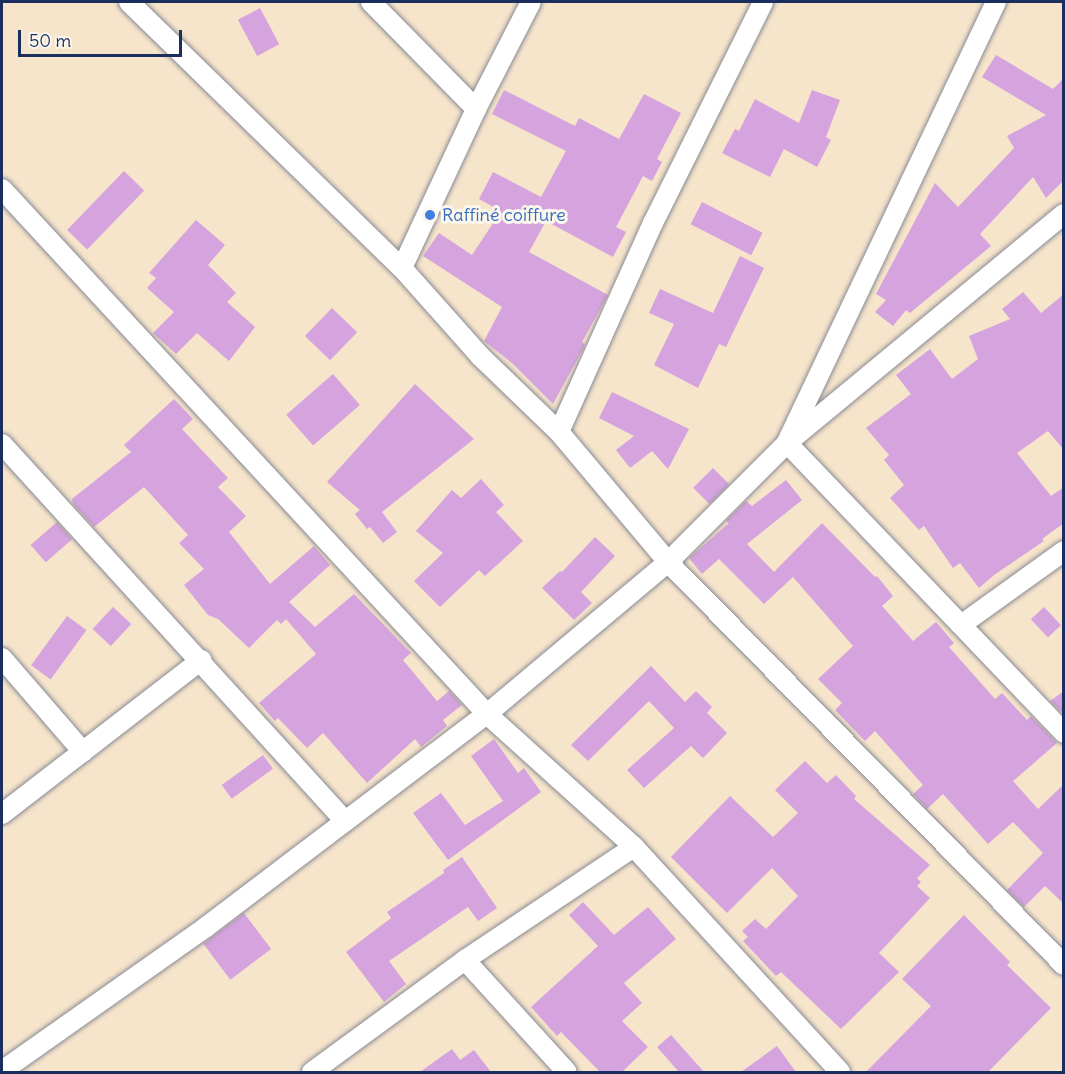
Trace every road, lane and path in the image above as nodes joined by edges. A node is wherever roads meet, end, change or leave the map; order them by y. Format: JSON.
{"nodes":[{"id":1,"x":129,"y":2,"type":"edge"},
{"id":2,"x":371,"y":2,"type":"edge"},
{"id":3,"x":531,"y":2,"type":"edge"},
{"id":4,"x":763,"y":2,"type":"edge"},
{"id":5,"x":996,"y":2,"type":"edge"},
{"id":6,"x":476,"y":110,"type":"junction"},
{"id":7,"x":2,"y":189,"type":"edge"},
{"id":8,"x":1063,"y":215,"type":"edge"},
{"id":9,"x":402,"y":268,"type":"junction"},
{"id":10,"x":559,"y":432,"type":"junction"},
{"id":11,"x":787,"y":443,"type":"junction"},
{"id":12,"x":2,"y":444,"type":"edge"},
{"id":13,"x":1064,"y":551,"type":"edge"},
{"id":14,"x":668,"y":562,"type":"junction"},
{"id":15,"x":961,"y":625,"type":"junction"},
{"id":16,"x":2,"y":658,"type":"edge"},
{"id":17,"x":201,"y":660,"type":"junction"},
{"id":18,"x":487,"y":714,"type":"junction"},
{"id":19,"x":1064,"y":733,"type":"edge"},
{"id":20,"x":83,"y":752,"type":"junction"},
{"id":21,"x":2,"y":814,"type":"edge"},
{"id":22,"x":345,"y":820,"type":"junction"},
{"id":23,"x":633,"y":847,"type":"junction"},
{"id":24,"x":465,"y":960,"type":"junction"},
{"id":25,"x":1064,"y":965,"type":"edge"},
{"id":26,"x":2,"y":1071,"type":"edge"},
{"id":27,"x":312,"y":1072,"type":"edge"},
{"id":28,"x":567,"y":1072,"type":"edge"},
{"id":29,"x":840,"y":1072,"type":"edge"}],
"edges":[{"from":1,"to":9,"type":"street"},
{"from":2,"to":6,"type":"street"},
{"from":3,"to":6,"type":"street"},
{"from":4,"to":10,"type":"street"},
{"from":5,"to":11,"type":"street"},
{"from":6,"to":9,"type":"street"},
{"from":7,"to":18,"type":"street"},
{"from":8,"to":11,"type":"street"},
{"from":9,"to":10,"type":"street"},
{"from":10,"to":14,"type":"street"},
{"from":11,"to":14,"type":"street"},
{"from":11,"to":15,"type":"street"},
{"from":12,"to":17,"type":"street"},
{"from":13,"to":15,"type":"street"},
{"from":14,"to":18,"type":"street"},
{"from":14,"to":25,"type":"street"},
{"from":15,"to":19,"type":"street"},
{"from":16,"to":20,"type":"street"},
{"from":17,"to":20,"type":"street"},
{"from":17,"to":22,"type":"street"},
{"from":18,"to":22,"type":"street"},
{"from":18,"to":23,"type":"street"},
{"from":20,"to":21,"type":"street"},
{"from":22,"to":26,"type":"street"},
{"from":23,"to":24,"type":"street"},
{"from":23,"to":29,"type":"street"},
{"from":24,"to":27,"type":"street"},
{"from":24,"to":28,"type":"street"}]}
